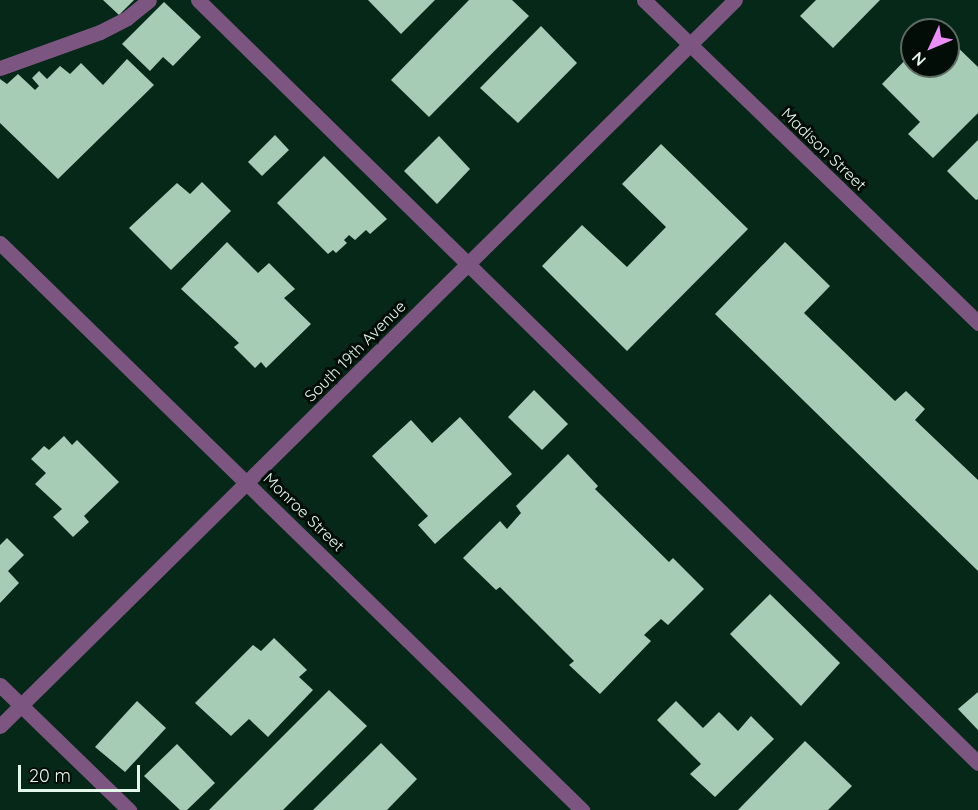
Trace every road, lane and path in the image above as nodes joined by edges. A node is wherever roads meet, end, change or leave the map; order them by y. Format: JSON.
{"nodes":[{"id":1,"x":149,"y":0,"type":"edge"},
{"id":2,"x":198,"y":0,"type":"edge"},
{"id":3,"x":644,"y":0,"type":"edge"},
{"id":4,"x":735,"y":0,"type":"edge"},
{"id":5,"x":691,"y":45,"type":"junction"},
{"id":6,"x":0,"y":68,"type":"edge"},
{"id":7,"x":0,"y":243,"type":"edge"},
{"id":8,"x":466,"y":263,"type":"junction"},
{"id":9,"x":978,"y":323,"type":"edge"},
{"id":10,"x":249,"y":483,"type":"junction"},
{"id":11,"x":0,"y":684,"type":"edge"},
{"id":12,"x":21,"y":705,"type":"junction"},
{"id":13,"x":0,"y":726,"type":"edge"},
{"id":14,"x":978,"y":763,"type":"edge"},
{"id":15,"x":129,"y":810,"type":"edge"},
{"id":16,"x":582,"y":810,"type":"edge"}],
"edges":[{"from":1,"to":6,"type":"street"},
{"from":2,"to":8,"type":"street"},
{"from":3,"to":5,"type":"street","name":"Madison Street"},
{"from":4,"to":5,"type":"street","name":"South 19th Avenue"},
{"from":5,"to":8,"type":"street","name":"South 19th Avenue"},
{"from":5,"to":9,"type":"street","name":"Madison Street"},
{"from":7,"to":10,"type":"street","name":"Monroe Street"},
{"from":8,"to":10,"type":"street","name":"South 19th Avenue"},
{"from":8,"to":14,"type":"street"},
{"from":10,"to":12,"type":"street","name":"South 19th Avenue"},
{"from":10,"to":16,"type":"street","name":"Monroe Street"},
{"from":11,"to":12,"type":"street"},
{"from":12,"to":13,"type":"street","name":"South 19th Avenue"},
{"from":12,"to":15,"type":"street"}]}
